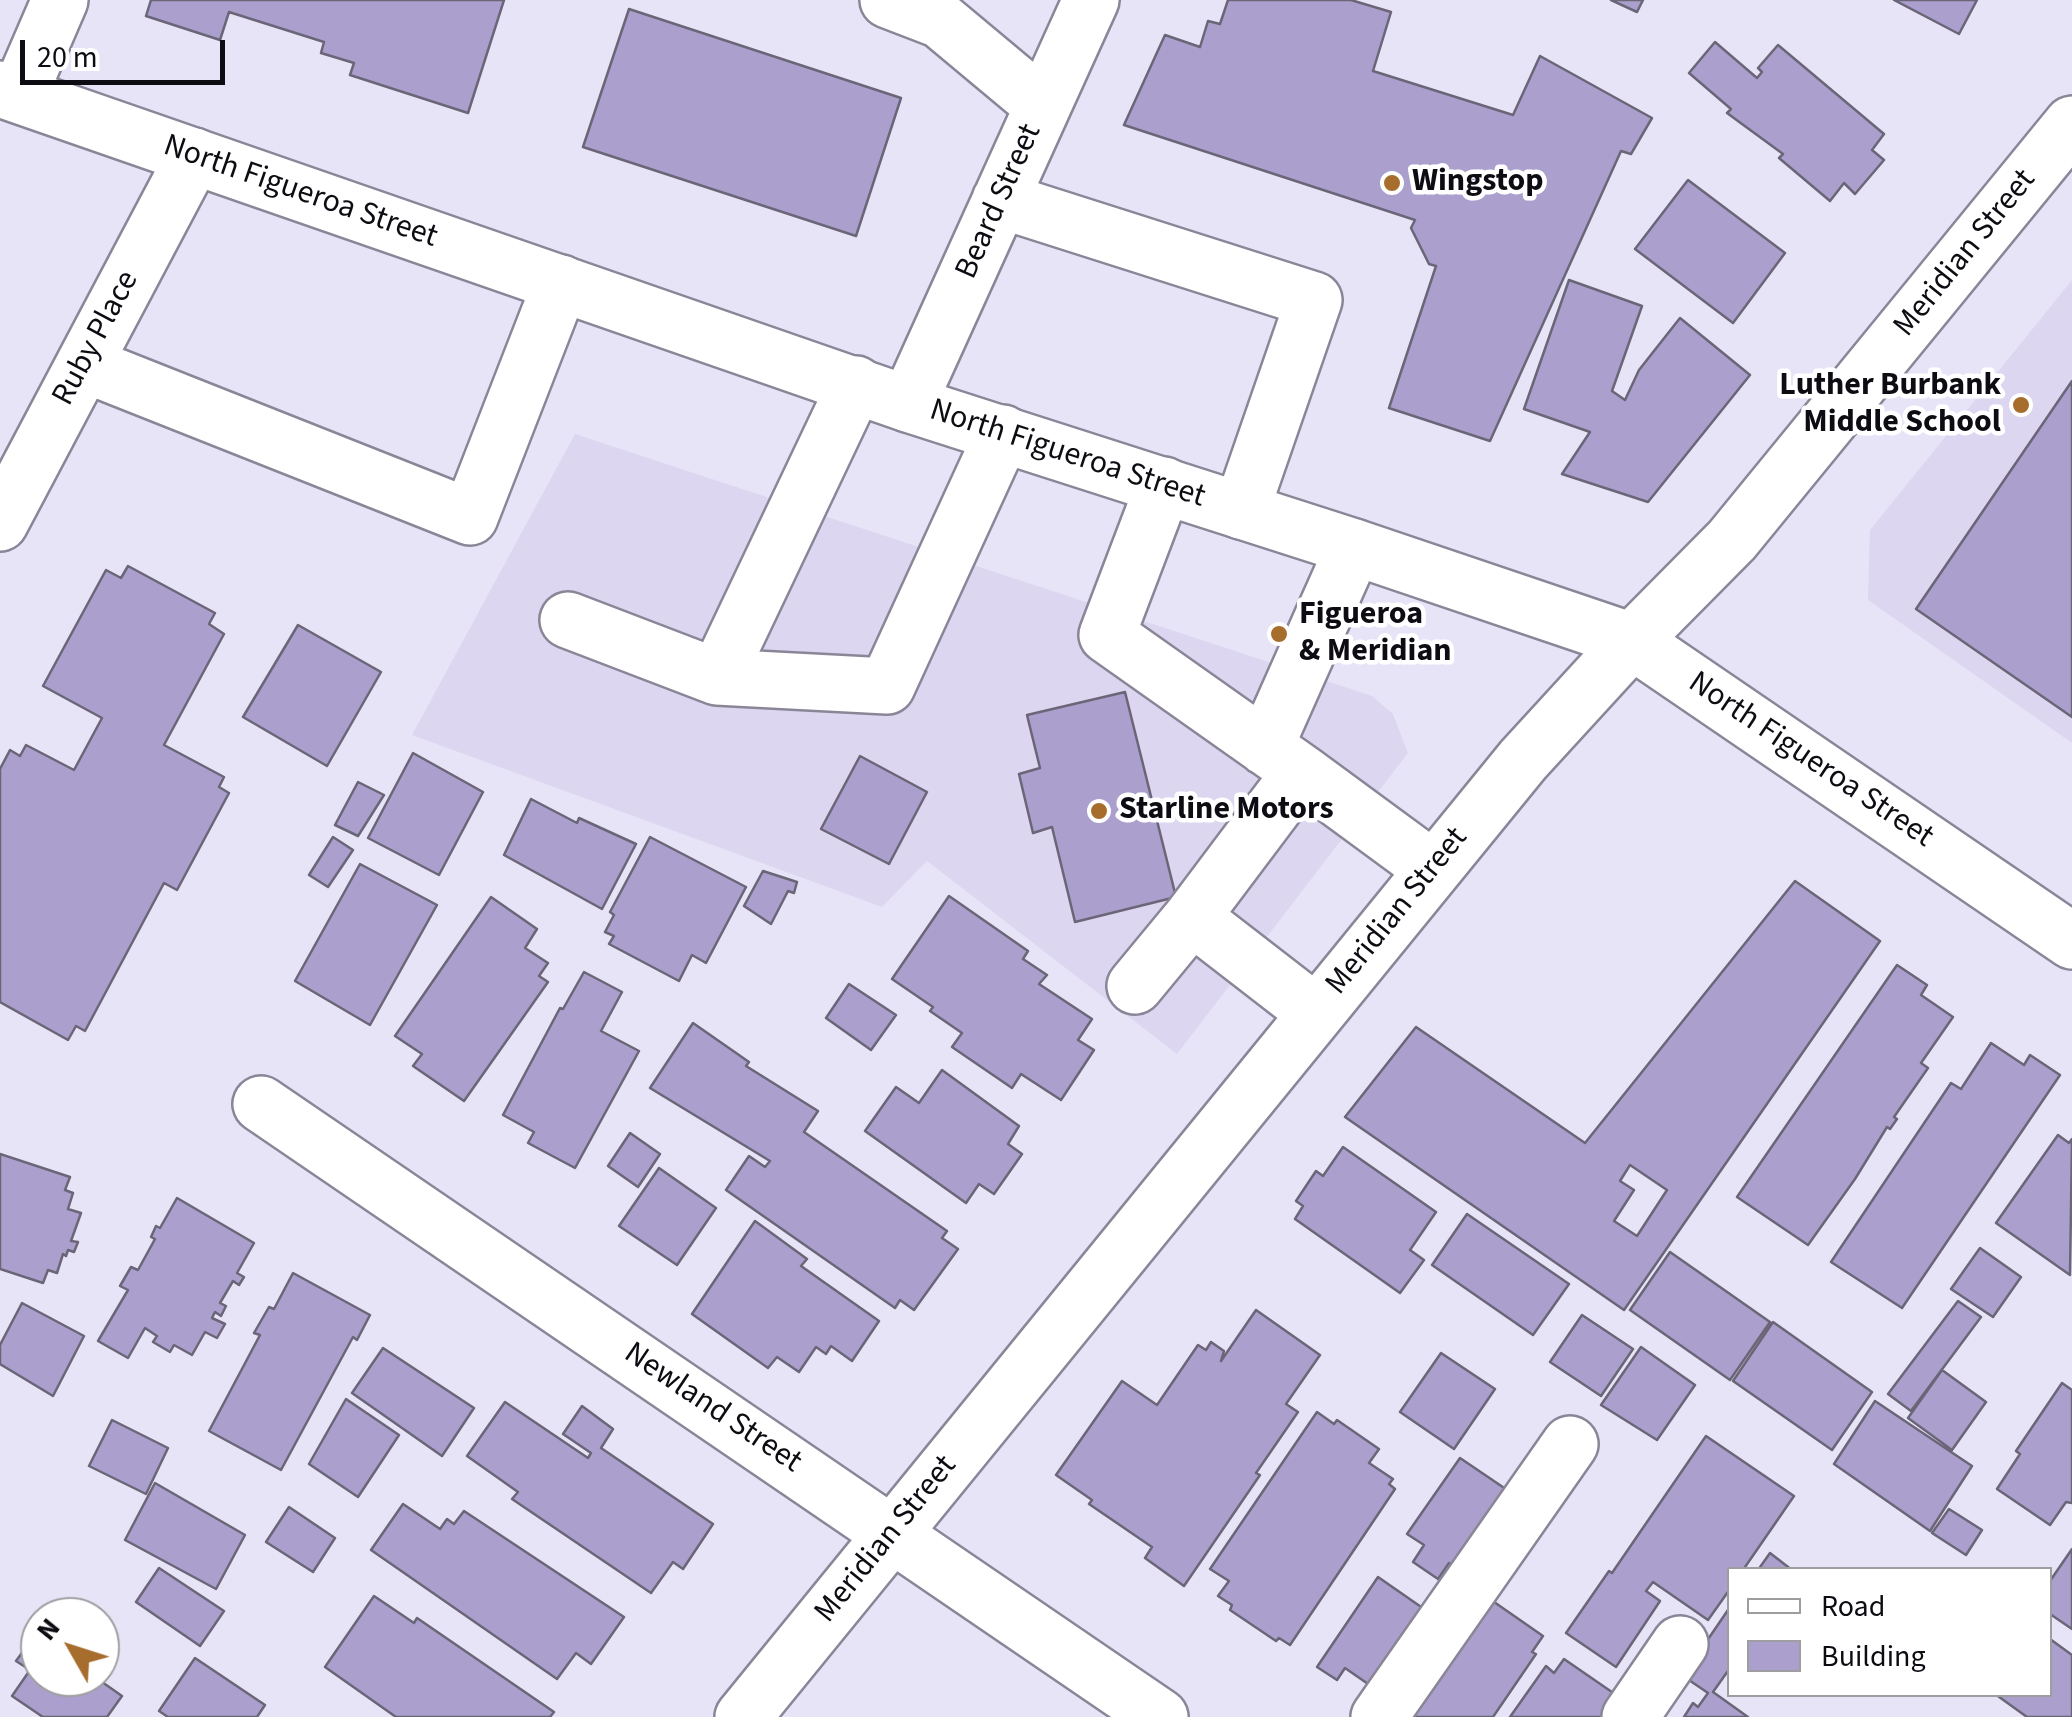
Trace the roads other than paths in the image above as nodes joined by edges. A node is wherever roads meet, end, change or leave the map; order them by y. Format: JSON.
{"nodes":[{"id":1,"x":60,"y":0,"type":"edge"},
{"id":2,"x":888,"y":0,"type":"edge"},
{"id":3,"x":1091,"y":0,"type":"edge"},
{"id":4,"x":9,"y":92,"type":"edge"},
{"id":5,"x":1043,"y":106,"type":"junction"},
{"id":6,"x":2072,"y":124,"type":"edge"},
{"id":7,"x":194,"y":156,"type":"junction"},
{"id":8,"x":1000,"y":200,"type":"junction"},
{"id":9,"x":562,"y":282,"type":"junction"},
{"id":10,"x":84,"y":364,"type":"junction"},
{"id":11,"x":856,"y":384,"type":"junction"},
{"id":12,"x":908,"y":404,"type":"junction"},
{"id":13,"x":1004,"y":433,"type":"junction"},
{"id":14,"x":1164,"y":485,"type":"junction"},
{"id":15,"x":1241,"y":511,"type":"junction"},
{"id":16,"x":0,"y":523,"type":"edge"},
{"id":17,"x":1354,"y":547,"type":"junction"},
{"id":18,"x":568,"y":620,"type":"dead end"},
{"id":19,"x":1632,"y":640,"type":"junction"},
{"id":20,"x":717,"y":676,"type":"junction"},
{"id":21,"x":1283,"y":759,"type":"junction"},
{"id":22,"x":1433,"y":869,"type":"junction"},
{"id":23,"x":1192,"y":917,"type":"junction"},
{"id":24,"x":2072,"y":941,"type":"edge"},
{"id":25,"x":1135,"y":986,"type":"dead end"},
{"id":26,"x":1316,"y":1013,"type":"junction"},
{"id":27,"x":261,"y":1104,"type":"dead end"},
{"id":28,"x":1570,"y":1444,"type":"dead end"},
{"id":29,"x":893,"y":1532,"type":"junction"},
{"id":30,"x":1680,"y":1644,"type":"dead end"},
{"id":31,"x":743,"y":1717,"type":"edge"},
{"id":32,"x":1160,"y":1717,"type":"edge"},
{"id":33,"x":1379,"y":1717,"type":"edge"},
{"id":34,"x":1630,"y":1717,"type":"edge"}],
"edges":[{"from":1,"to":4,"type":"street"},
{"from":2,"to":5,"type":"street"},
{"from":3,"to":5,"type":"street","name":"Beard Street"},
{"from":4,"to":7,"type":"street","name":"North Figueroa Street"},
{"from":5,"to":8,"type":"street","name":"Beard Street"},
{"from":6,"to":19,"type":"street","name":"Meridian Street"},
{"from":7,"to":9,"type":"street","name":"North Figueroa Street"},
{"from":7,"to":10,"type":"street","name":"Ruby Place"},
{"from":8,"to":12,"type":"street","name":"Beard Street"},
{"from":8,"to":15,"type":"street"},
{"from":9,"to":10,"type":"street"},
{"from":9,"to":11,"type":"street","name":"North Figueroa Street"},
{"from":10,"to":16,"type":"street","name":"Ruby Place"},
{"from":11,"to":12,"type":"street","name":"North Figueroa Street"},
{"from":11,"to":20,"type":"street"},
{"from":12,"to":13,"type":"street","name":"North Figueroa Street"},
{"from":13,"to":14,"type":"street","name":"North Figueroa Street"},
{"from":13,"to":20,"type":"street"},
{"from":14,"to":15,"type":"street","name":"North Figueroa Street"},
{"from":14,"to":21,"type":"street"},
{"from":15,"to":17,"type":"street","name":"North Figueroa Street"},
{"from":17,"to":19,"type":"street","name":"North Figueroa Street"},
{"from":17,"to":21,"type":"street"},
{"from":18,"to":20,"type":"street"},
{"from":19,"to":22,"type":"street","name":"Meridian Street"},
{"from":19,"to":24,"type":"street","name":"North Figueroa Street"},
{"from":21,"to":22,"type":"street"},
{"from":21,"to":23,"type":"street"},
{"from":22,"to":26,"type":"street","name":"Meridian Street"},
{"from":23,"to":25,"type":"street"},
{"from":23,"to":26,"type":"street"},
{"from":26,"to":29,"type":"street","name":"Meridian Street"},
{"from":27,"to":29,"type":"street","name":"Newland Street"},
{"from":28,"to":33,"type":"street"},
{"from":29,"to":31,"type":"street","name":"Meridian Street"},
{"from":29,"to":32,"type":"street","name":"Newland Street"},
{"from":30,"to":34,"type":"street"}]}
